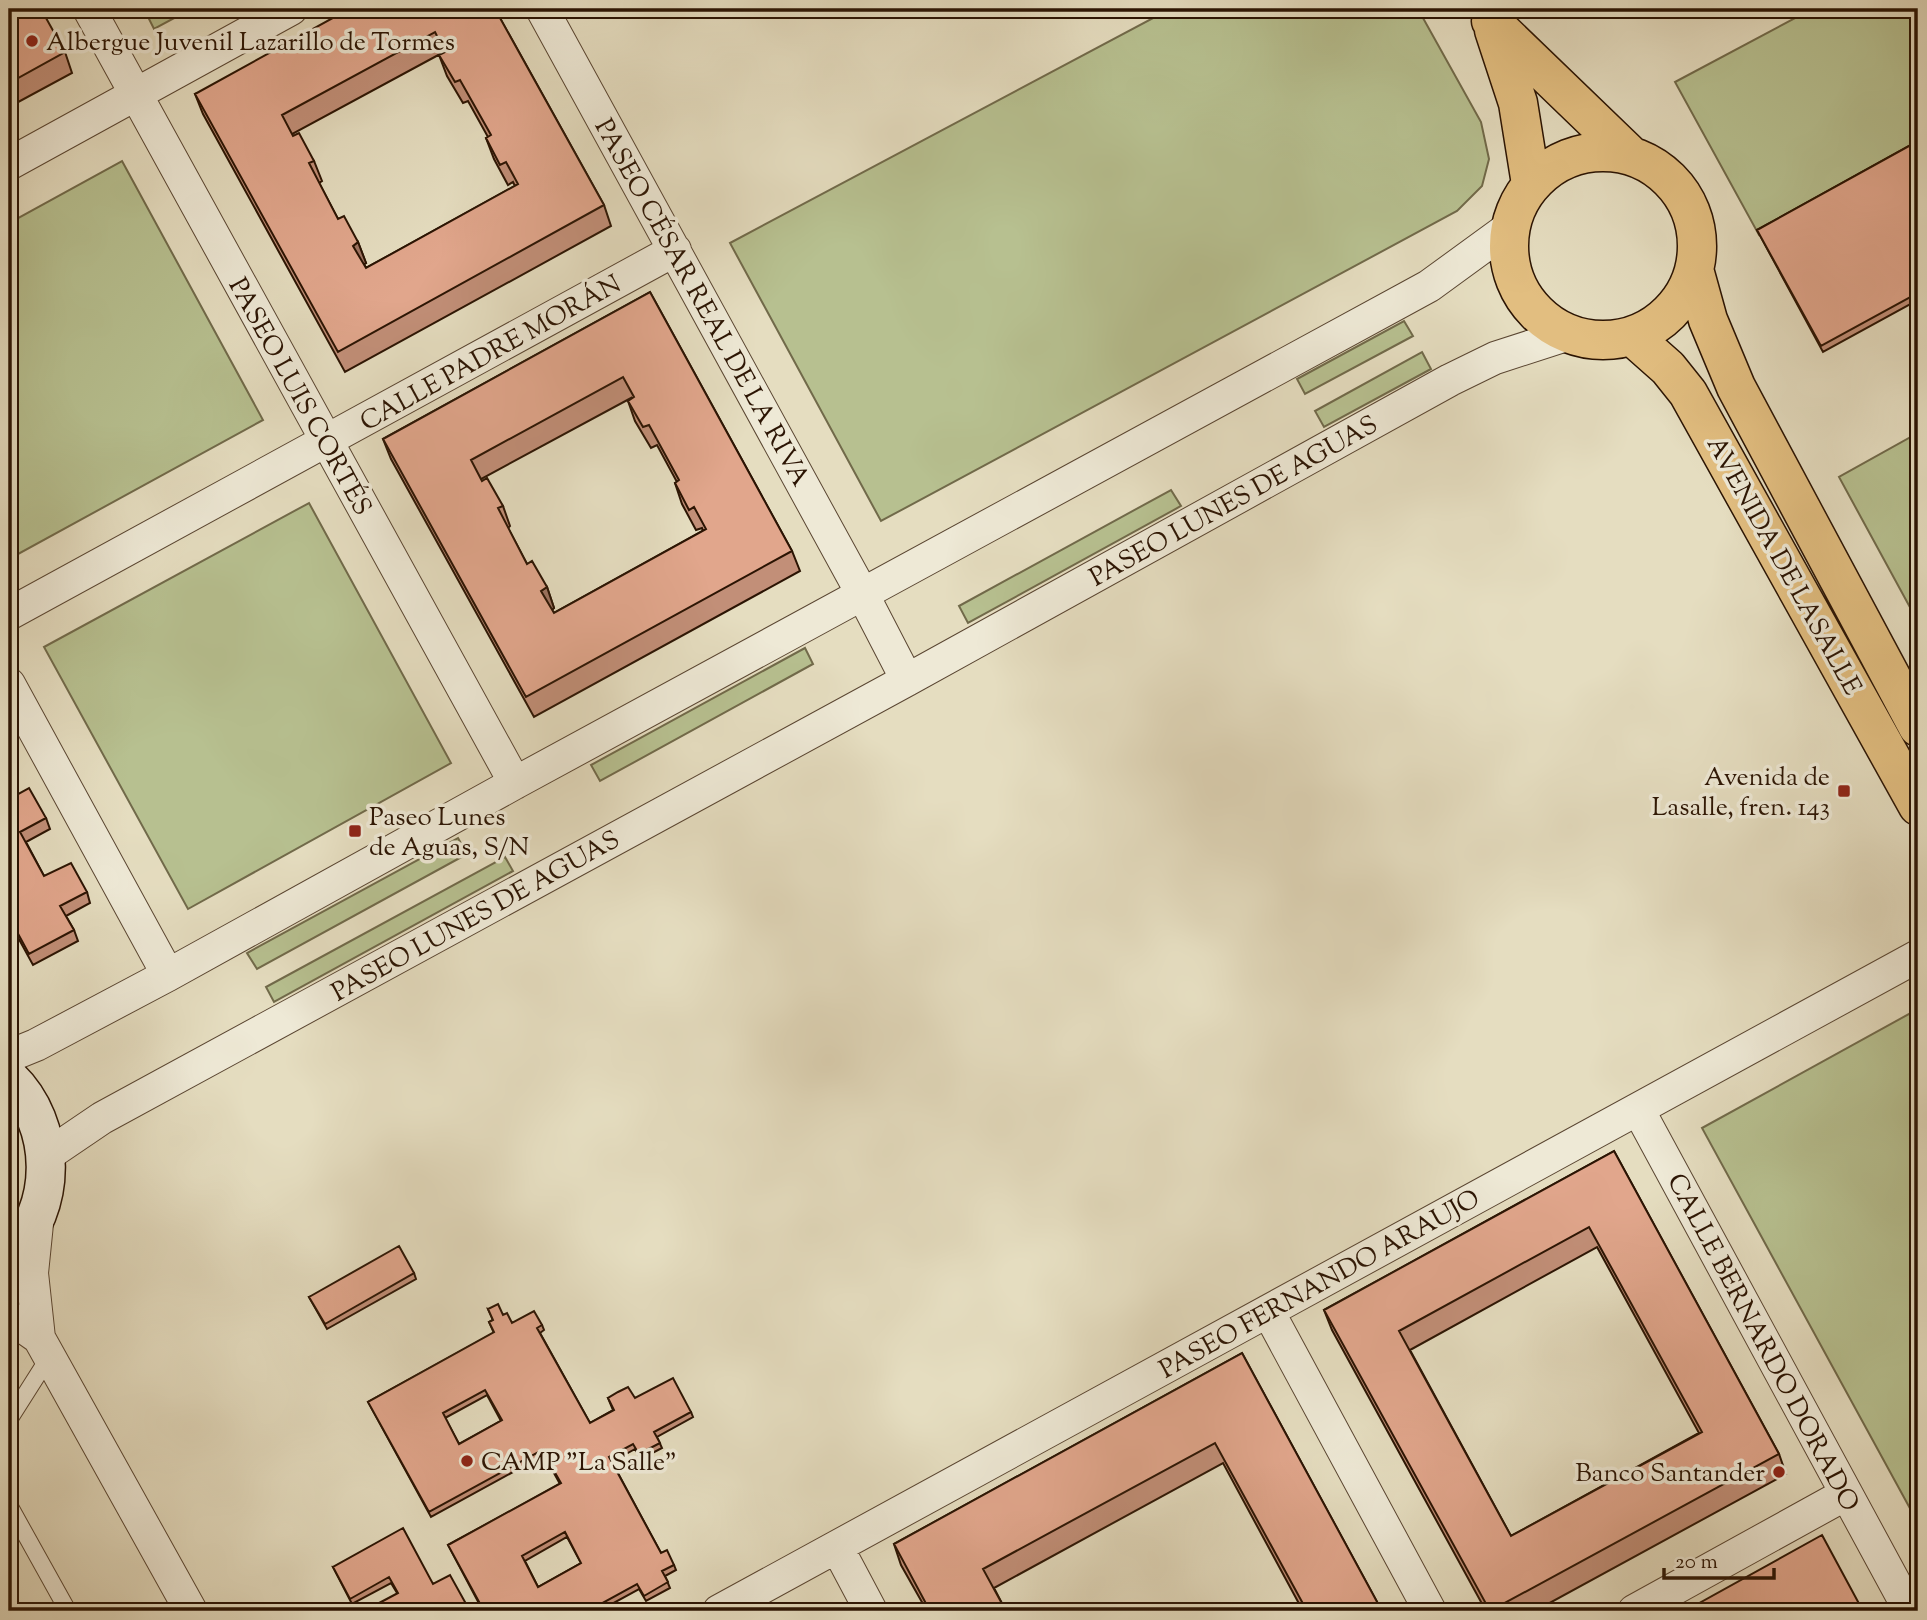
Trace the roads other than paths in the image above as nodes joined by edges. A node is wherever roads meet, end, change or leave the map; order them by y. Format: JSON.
{"nodes":[{"id":1,"x":89,"y":9,"type":"edge"},
{"id":2,"x":291,"y":9,"type":"edge"},
{"id":3,"x":542,"y":9,"type":"edge"},
{"id":4,"x":1488,"y":15,"type":"edge"},
{"id":5,"x":137,"y":94,"type":"junction"},
{"id":6,"x":1630,"y":155,"type":"junction"},
{"id":7,"x":9,"y":164,"type":"edge"},
{"id":8,"x":1531,"y":184,"type":"junction"},
{"id":9,"x":1510,"y":227,"type":"junction"},
{"id":10,"x":675,"y":250,"type":"junction"},
{"id":11,"x":1695,"y":273,"type":"junction"},
{"id":12,"x":1566,"y":335,"type":"junction"},
{"id":13,"x":1633,"y":337,"type":"junction"},
{"id":14,"x":326,"y":442,"type":"junction"},
{"id":15,"x":863,"y":596,"type":"junction"},
{"id":16,"x":9,"y":614,"type":"edge"},
{"id":17,"x":907,"y":680,"type":"junction"},
{"id":18,"x":9,"y":684,"type":"edge"},
{"id":19,"x":1918,"y":727,"type":"edge"},
{"id":20,"x":515,"y":783,"type":"junction"},
{"id":21,"x":1918,"y":806,"type":"edge"},
{"id":22,"x":1918,"y":956,"type":"edge"},
{"id":23,"x":168,"y":975,"type":"junction"},
{"id":24,"x":9,"y":1056,"type":"edge"},
{"id":25,"x":9,"y":1078,"type":"edge"},
{"id":26,"x":1638,"y":1109,"type":"junction"},
{"id":27,"x":46,"y":1156,"type":"junction"},
{"id":28,"x":38,"y":1213,"type":"junction"},
{"id":29,"x":9,"y":1255,"type":"edge"},
{"id":30,"x":1268,"y":1311,"type":"junction"},
{"id":31,"x":9,"y":1317,"type":"edge"},
{"id":32,"x":44,"y":1347,"type":"junction"},
{"id":33,"x":9,"y":1420,"type":"edge"},
{"id":34,"x":1846,"y":1494,"type":"junction"},
{"id":35,"x":9,"y":1505,"type":"edge"},
{"id":36,"x":837,"y":1547,"type":"junction"},
{"id":37,"x":68,"y":1611,"type":"edge"},
{"id":38,"x":191,"y":1611,"type":"edge"},
{"id":39,"x":719,"y":1611,"type":"edge"},
{"id":40,"x":871,"y":1611,"type":"edge"},
{"id":41,"x":1430,"y":1611,"type":"edge"},
{"id":42,"x":1634,"y":1611,"type":"edge"},
{"id":43,"x":1910,"y":1611,"type":"edge"}],
"edges":[{"from":1,"to":5,"type":"street","name":"PASEO LUIS CORTÉS"},
{"from":2,"to":5,"type":"street"},
{"from":3,"to":10,"type":"street","name":"PASEO CÉSAR REAL DE LA RIVA"},
{"from":4,"to":6,"type":"highway"},
{"from":4,"to":8,"type":"highway"},
{"from":5,"to":7,"type":"street"},
{"from":5,"to":14,"type":"street","name":"PASEO LUIS CORTÉS"},
{"from":6,"to":8,"type":"highway"},
{"from":6,"to":11,"type":"highway"},
{"from":8,"to":9,"type":"highway"},
{"from":9,"to":12,"type":"highway"},
{"from":9,"to":15,"type":"street"},
{"from":10,"to":14,"type":"street","name":"CALLE PADRE MORÁN"},
{"from":10,"to":15,"type":"street","name":"PASEO CÉSAR REAL DE LA RIVA"},
{"from":11,"to":13,"type":"highway"},
{"from":11,"to":19,"type":"highway","name":"AVENIDA DE LASALLE"},
{"from":12,"to":13,"type":"highway"},
{"from":12,"to":17,"type":"street","name":"PASEO LUNES DE AGUAS"},
{"from":13,"to":21,"type":"highway","name":"AVENIDA DE LASALLE"},
{"from":14,"to":16,"type":"street","name":"CALLE PADRE MORÁN"},
{"from":14,"to":20,"type":"street","name":"PASEO LUIS CORTÉS"},
{"from":15,"to":17,"type":"street"},
{"from":15,"to":20,"type":"street"},
{"from":17,"to":27,"type":"street","name":"PASEO LUNES DE AGUAS"},
{"from":18,"to":23,"type":"street"},
{"from":20,"to":23,"type":"street"},
{"from":22,"to":26,"type":"street","name":"PASEO FERNANDO ARAUJO"},
{"from":23,"to":24,"type":"street"},
{"from":25,"to":27,"type":"main road"},
{"from":26,"to":30,"type":"street","name":"PASEO FERNANDO ARAUJO"},
{"from":26,"to":34,"type":"street","name":"CALLE BERNARDO DORADO"},
{"from":27,"to":28,"type":"main road"},
{"from":28,"to":29,"type":"main road"},
{"from":28,"to":32,"type":"street"},
{"from":30,"to":36,"type":"street","name":"PASEO FERNANDO ARAUJO"},
{"from":30,"to":41,"type":"street"},
{"from":31,"to":32,"type":"street"},
{"from":32,"to":33,"type":"lane"},
{"from":32,"to":38,"type":"street"},
{"from":34,"to":42,"type":"street"},
{"from":34,"to":43,"type":"street","name":"CALLE BERNARDO DORADO"},
{"from":35,"to":37,"type":"lane"},
{"from":36,"to":39,"type":"street","name":"PASEO FERNANDO ARAUJO"},
{"from":36,"to":40,"type":"street"}]}
